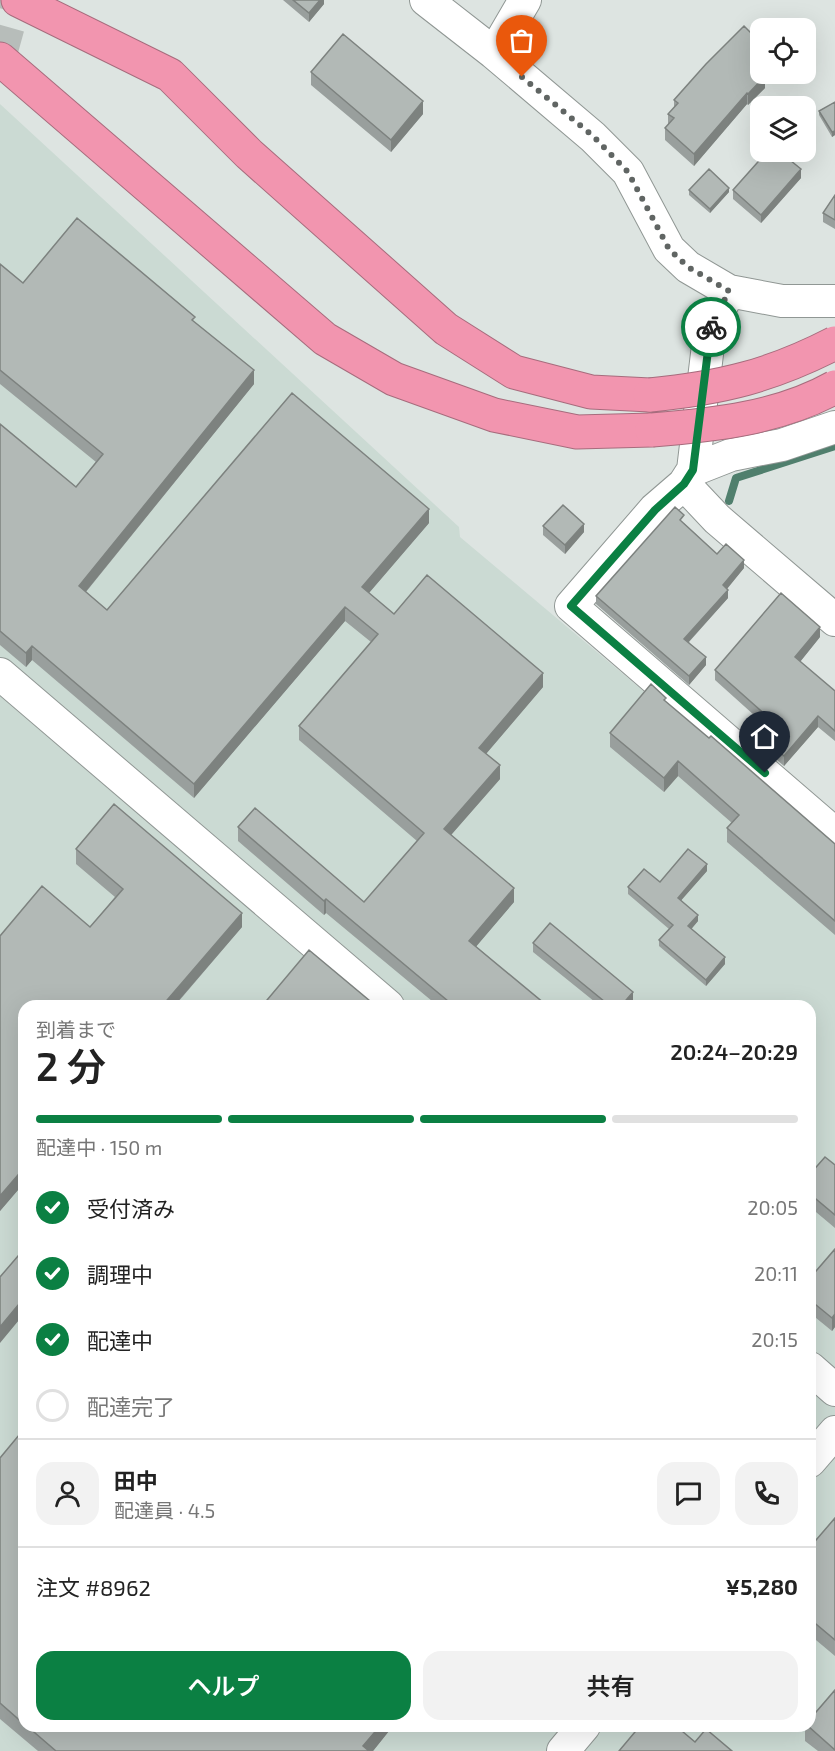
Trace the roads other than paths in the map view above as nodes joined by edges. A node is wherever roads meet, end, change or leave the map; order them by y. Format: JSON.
{"nodes":[{"id":1,"x":18,"y":0,"type":"edge"},
{"id":2,"x":426,"y":0,"type":"edge"},
{"id":3,"x":525,"y":0,"type":"edge"},
{"id":4,"x":494,"y":53,"type":"junction"},
{"id":5,"x":0,"y":58,"type":"edge"},
{"id":6,"x":729,"y":291,"type":"junction"},
{"id":7,"x":835,"y":301,"type":"edge"},
{"id":8,"x":835,"y":343,"type":"edge"},
{"id":9,"x":835,"y":387,"type":"edge"},
{"id":10,"x":835,"y":427,"type":"edge"},
{"id":11,"x":688,"y":477,"type":"junction"},
{"id":12,"x":835,"y":620,"type":"edge"},
{"id":13,"x":0,"y":674,"type":"edge"},
{"id":14,"x":835,"y":834,"type":"edge"},
{"id":15,"x":381,"y":1000,"type":"edge"},
{"id":16,"x":816,"y":1373,"type":"edge"},
{"id":17,"x":835,"y":1390,"type":"edge"},
{"id":18,"x":835,"y":1432,"type":"edge"},
{"id":19,"x":816,"y":1454,"type":"edge"},
{"id":20,"x":579,"y":1732,"type":"edge"},
{"id":21,"x":563,"y":1751,"type":"edge"}],
"edges":[{"from":1,"to":8,"type":"highway","bridge":true},
{"from":2,"to":4,"type":"street"},
{"from":3,"to":4,"type":"street"},
{"from":4,"to":6,"type":"street"},
{"from":5,"to":9,"type":"highway","bridge":true},
{"from":6,"to":7,"type":"street"},
{"from":6,"to":11,"type":"street"},
{"from":10,"to":11,"type":"street"},
{"from":11,"to":12,"type":"street"},
{"from":11,"to":14,"type":"street"},
{"from":13,"to":15,"type":"street"},
{"from":16,"to":17,"type":"street"},
{"from":18,"to":19,"type":"street"},
{"from":20,"to":21,"type":"street"}]}
